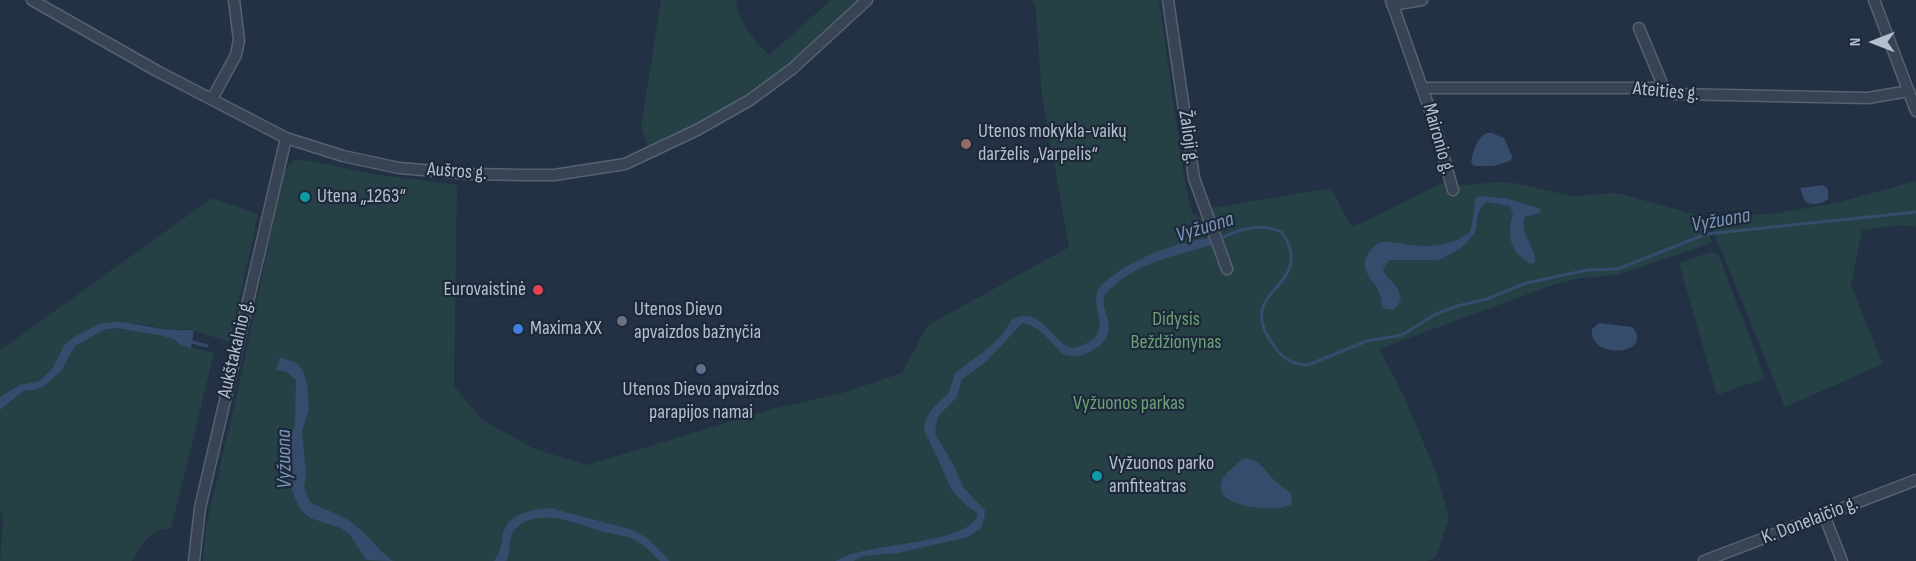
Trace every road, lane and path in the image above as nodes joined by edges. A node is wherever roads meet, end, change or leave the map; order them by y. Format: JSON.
{"nodes":[{"id":1,"x":32,"y":0,"type":"edge"},
{"id":2,"x":234,"y":0,"type":"edge"},
{"id":3,"x":867,"y":0,"type":"edge"},
{"id":4,"x":1168,"y":0,"type":"edge"},
{"id":5,"x":1422,"y":0,"type":"edge"},
{"id":6,"x":1874,"y":0,"type":"edge"},
{"id":7,"x":1392,"y":2,"type":"edge"},
{"id":8,"x":1639,"y":28,"type":"dead end"},
{"id":9,"x":1423,"y":88,"type":"junction"},
{"id":10,"x":1664,"y":88,"type":"junction"},
{"id":11,"x":1909,"y":92,"type":"junction"},
{"id":12,"x":212,"y":99,"type":"junction"},
{"id":13,"x":1916,"y":111,"type":"edge"},
{"id":14,"x":286,"y":138,"type":"junction"},
{"id":15,"x":1453,"y":190,"type":"dead end"},
{"id":16,"x":1227,"y":269,"type":"dead end"},
{"id":17,"x":1916,"y":480,"type":"edge"},
{"id":18,"x":1824,"y":515,"type":"junction"},
{"id":19,"x":194,"y":561,"type":"edge"},
{"id":20,"x":1704,"y":561,"type":"edge"},
{"id":21,"x":1842,"y":561,"type":"edge"}],
"edges":[{"from":1,"to":12,"type":"street","name":"Aušros g."},
{"from":2,"to":12,"type":"street"},
{"from":3,"to":14,"type":"street","name":"Aušros g."},
{"from":4,"to":16,"type":"street","name":"Žalioji g."},
{"from":5,"to":7,"type":"street"},
{"from":6,"to":11,"type":"street"},
{"from":7,"to":9,"type":"street","name":"Maironio g."},
{"from":8,"to":10,"type":"street"},
{"from":9,"to":10,"type":"street","name":"Ateities g."},
{"from":9,"to":15,"type":"street","name":"Maironio g."},
{"from":10,"to":11,"type":"street","name":"Ateities g."},
{"from":11,"to":13,"type":"street"},
{"from":12,"to":14,"type":"street","name":"Aušros g."},
{"from":14,"to":19,"type":"street","name":"Aukštakalnio g."},
{"from":17,"to":18,"type":"street","name":"K. Donelaičio g."},
{"from":18,"to":20,"type":"street","name":"K. Donelaičio g."},
{"from":18,"to":21,"type":"street"}]}
